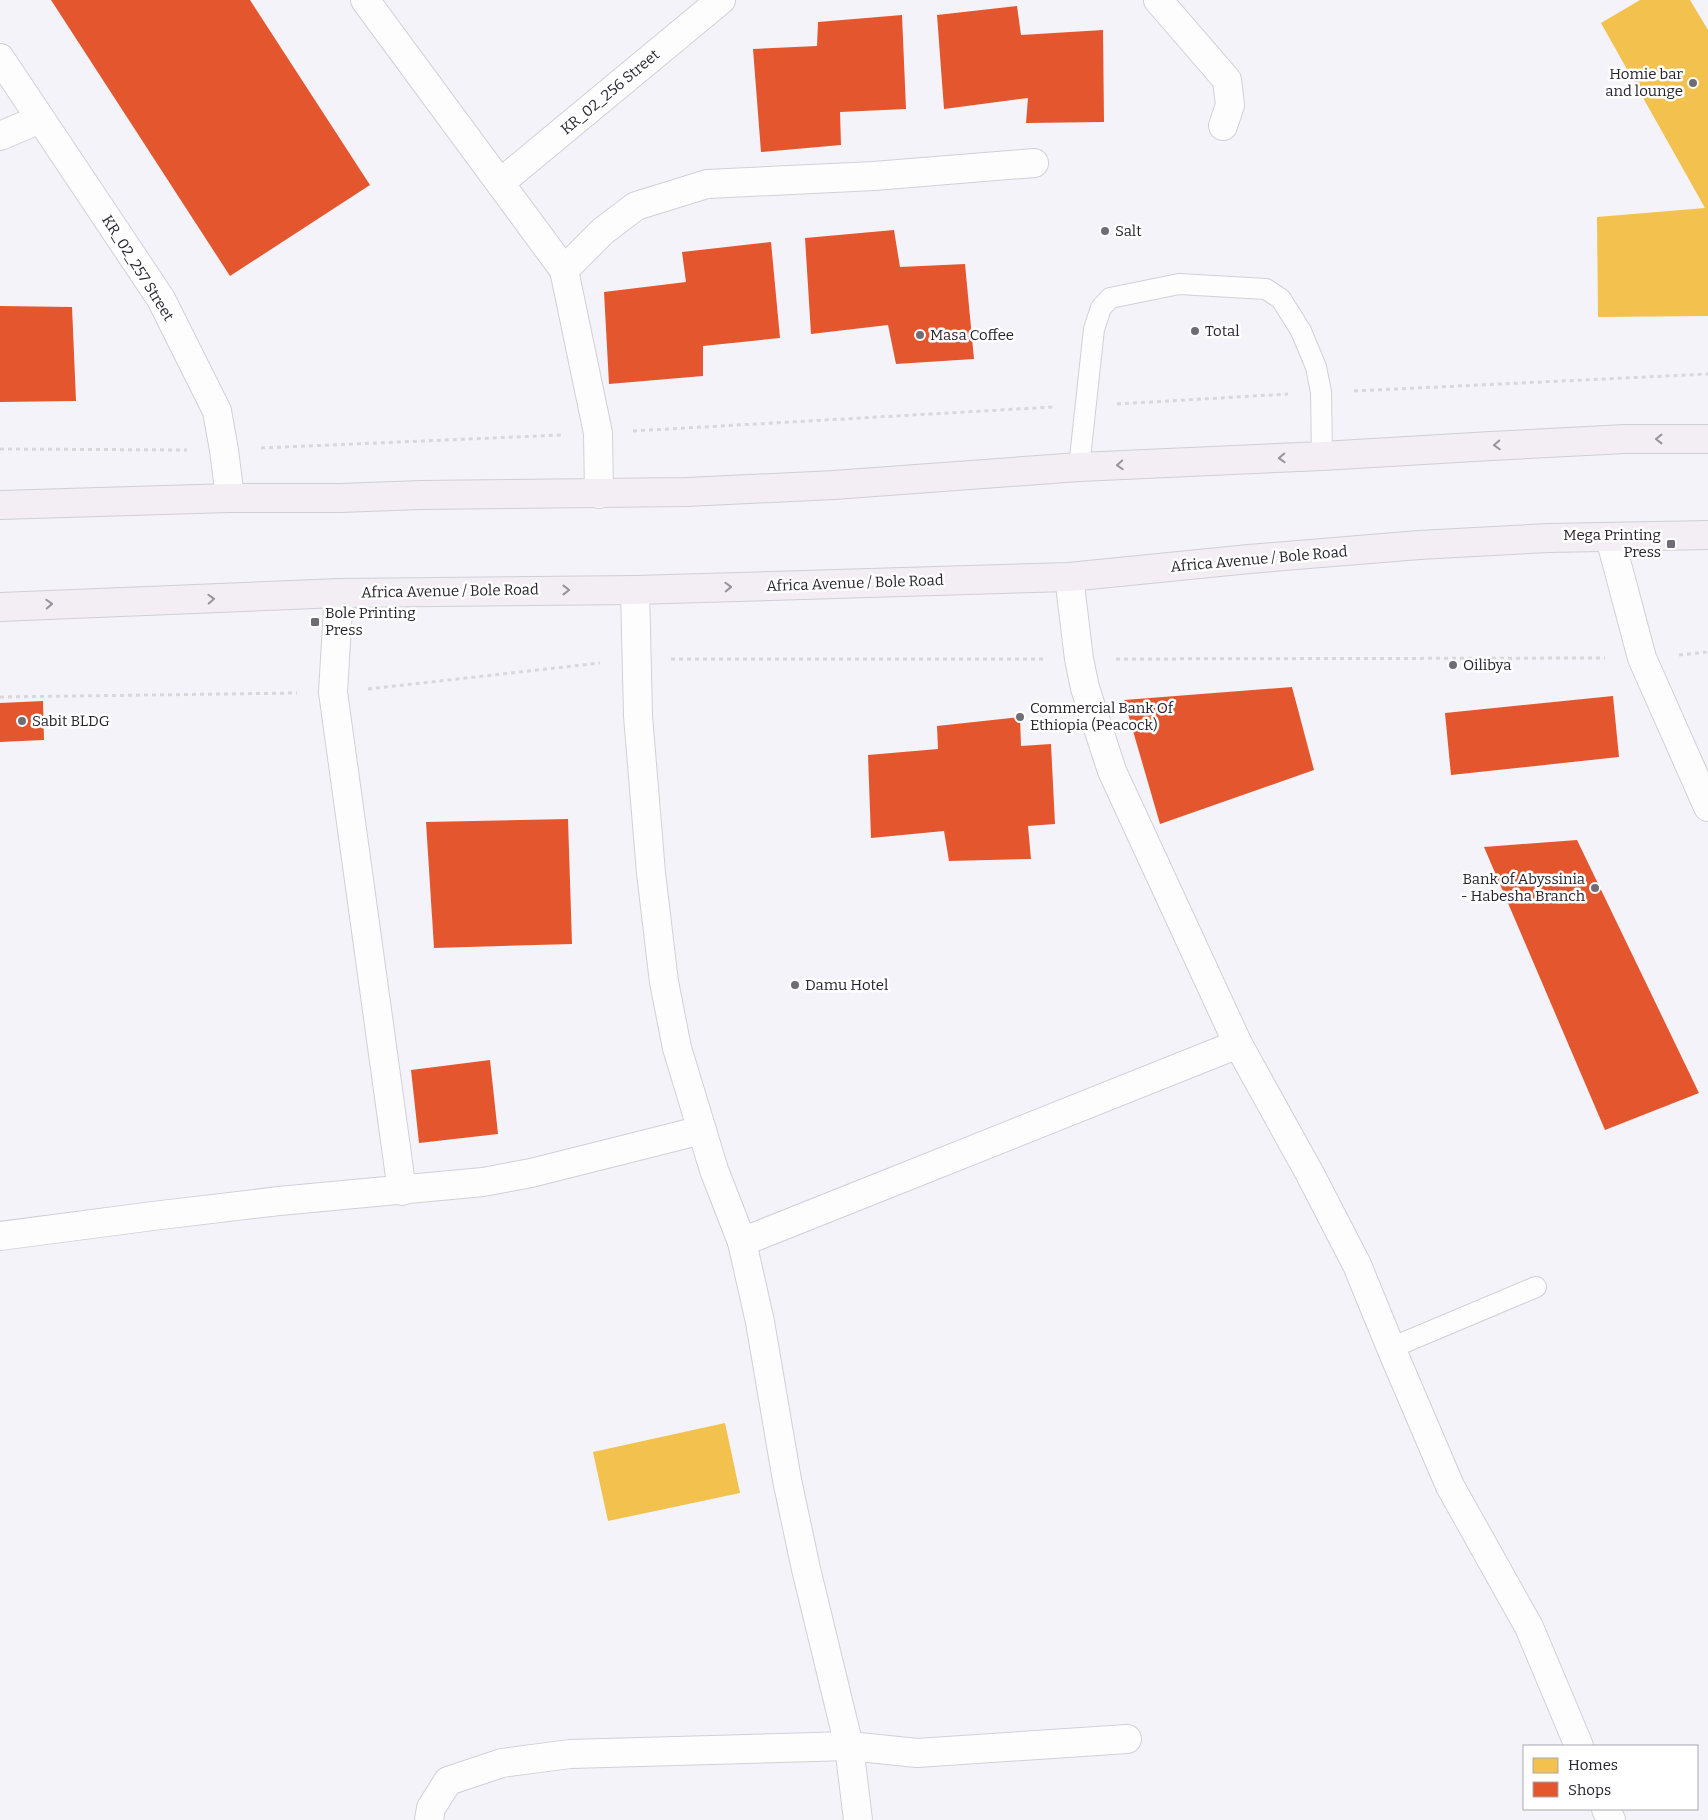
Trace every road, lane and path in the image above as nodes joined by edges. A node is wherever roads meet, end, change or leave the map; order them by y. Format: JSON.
{"nodes":[{"id":1,"x":365,"y":0,"type":"edge"},
{"id":2,"x":721,"y":0,"type":"edge"},
{"id":3,"x":1158,"y":0,"type":"edge"},
{"id":4,"x":0,"y":58,"type":"edge"},
{"id":5,"x":40,"y":119,"type":"junction"},
{"id":6,"x":1223,"y":126,"type":"dead end"},
{"id":7,"x":0,"y":136,"type":"edge"},
{"id":8,"x":1034,"y":163,"type":"dead end"},
{"id":9,"x":500,"y":183,"type":"junction"},
{"id":10,"x":564,"y":270,"type":"junction"},
{"id":11,"x":1708,"y":374,"type":"edge"},
{"id":12,"x":1321,"y":392,"type":"junction"},
{"id":13,"x":1085,"y":405,"type":"junction"},
{"id":14,"x":598,"y":433,"type":"junction"},
{"id":15,"x":1708,"y":439,"type":"edge"},
{"id":16,"x":0,"y":449,"type":"edge"},
{"id":17,"x":224,"y":450,"type":"junction"},
{"id":18,"x":1322,"y":456,"type":"junction"},
{"id":19,"x":1079,"y":467,"type":"junction"},
{"id":20,"x":599,"y":494,"type":"junction"},
{"id":21,"x":230,"y":498,"type":"junction"},
{"id":22,"x":0,"y":505,"type":"edge"},
{"id":23,"x":1708,"y":535,"type":"edge"},
{"id":24,"x":1610,"y":538,"type":"junction"},
{"id":25,"x":1069,"y":578,"type":"junction"},
{"id":26,"x":635,"y":590,"type":"junction"},
{"id":27,"x":339,"y":593,"type":"junction"},
{"id":28,"x":0,"y":607,"type":"edge"},
{"id":29,"x":1708,"y":652,"type":"edge"},
{"id":30,"x":1642,"y":658,"type":"junction"},
{"id":31,"x":1079,"y":659,"type":"junction"},
{"id":32,"x":637,"y":660,"type":"junction"},
{"id":33,"x":333,"y":692,"type":"junction"},
{"id":34,"x":0,"y":697,"type":"edge"},
{"id":35,"x":1708,"y":807,"type":"edge"},
{"id":36,"x":1238,"y":1044,"type":"junction"},
{"id":37,"x":702,"y":1130,"type":"junction"},
{"id":38,"x":402,"y":1191,"type":"junction"},
{"id":39,"x":0,"y":1236,"type":"edge"},
{"id":40,"x":742,"y":1242,"type":"junction"},
{"id":41,"x":1536,"y":1287,"type":"dead end"},
{"id":42,"x":1391,"y":1348,"type":"junction"},
{"id":43,"x":1128,"y":1739,"type":"dead end"},
{"id":44,"x":1579,"y":1745,"type":"edge"},
{"id":45,"x":849,"y":1746,"type":"junction"},
{"id":46,"x":429,"y":1820,"type":"edge"},
{"id":47,"x":858,"y":1820,"type":"edge"}],
"edges":[{"from":1,"to":9,"type":"street"},
{"from":2,"to":9,"type":"street","name":"KR_02_256 Street"},
{"from":3,"to":6,"type":"street"},
{"from":4,"to":5,"type":"street","name":"KR_02_257 Street"},
{"from":5,"to":7,"type":"street"},
{"from":5,"to":17,"type":"street","name":"KR_02_257 Street"},
{"from":8,"to":10,"type":"street"},
{"from":9,"to":10,"type":"street"},
{"from":10,"to":14,"type":"street"},
{"from":11,"to":12,"type":"path"},
{"from":12,"to":13,"type":"path"},
{"from":12,"to":13,"type":"lane"},
{"from":12,"to":18,"type":"lane"},
{"from":13,"to":14,"type":"path"},
{"from":13,"to":19,"type":"lane"},
{"from":14,"to":17,"type":"path"},
{"from":14,"to":20,"type":"street"},
{"from":15,"to":18,"type":"main road","one_way":true},
{"from":16,"to":17,"type":"path"},
{"from":17,"to":21,"type":"street","name":"KR_02_257 Street"},
{"from":18,"to":19,"type":"main road","one_way":true},
{"from":19,"to":20,"type":"main road"},
{"from":20,"to":21,"type":"main road"},
{"from":21,"to":22,"type":"main road"},
{"from":23,"to":24,"type":"main road","name":"Africa Avenue / Bole Road"},
{"from":24,"to":25,"type":"main road","name":"Africa Avenue / Bole Road"},
{"from":24,"to":30,"type":"street"},
{"from":26,"to":25,"type":"main road","name":"Africa Avenue / Bole Road","one_way":true},
{"from":25,"to":31,"type":"street"},
{"from":27,"to":26,"type":"main road","name":"Africa Avenue / Bole Road","one_way":true},
{"from":26,"to":32,"type":"street"},
{"from":28,"to":27,"type":"main road","name":"Africa Avenue / Bole Road","one_way":true},
{"from":27,"to":33,"type":"street"},
{"from":29,"to":30,"type":"path"},
{"from":30,"to":31,"type":"path"},
{"from":30,"to":35,"type":"street"},
{"from":31,"to":32,"type":"path"},
{"from":31,"to":36,"type":"street"},
{"from":32,"to":33,"type":"path"},
{"from":32,"to":37,"type":"street"},
{"from":33,"to":34,"type":"path"},
{"from":33,"to":38,"type":"street"},
{"from":36,"to":40,"type":"street"},
{"from":36,"to":42,"type":"street"},
{"from":37,"to":38,"type":"street"},
{"from":37,"to":40,"type":"street"},
{"from":38,"to":39,"type":"street"},
{"from":40,"to":45,"type":"street"},
{"from":41,"to":42,"type":"lane"},
{"from":42,"to":44,"type":"street"},
{"from":43,"to":45,"type":"street"},
{"from":45,"to":46,"type":"street"},
{"from":45,"to":47,"type":"street"}]}
